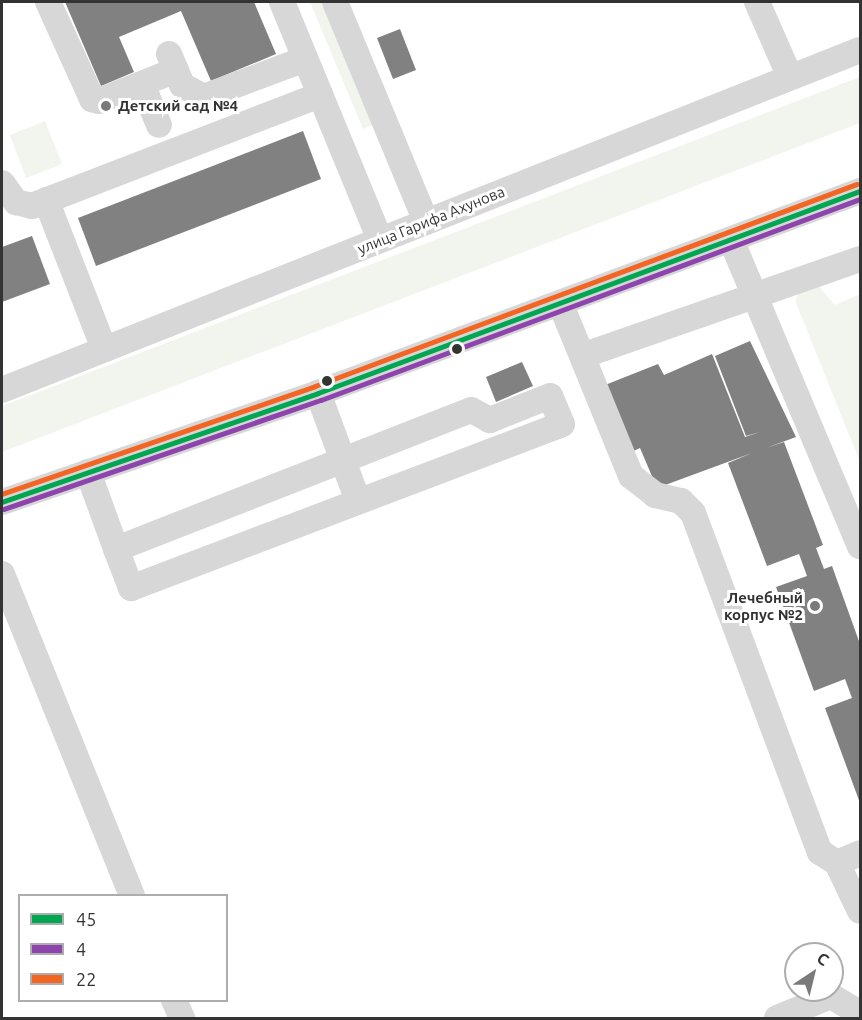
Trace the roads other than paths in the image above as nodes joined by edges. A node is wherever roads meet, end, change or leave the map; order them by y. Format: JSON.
{"nodes":[{"id":1,"x":48,"y":2,"type":"edge"},
{"id":2,"x":282,"y":2,"type":"edge"},
{"id":3,"x":335,"y":2,"type":"edge"},
{"id":4,"x":758,"y":2,"type":"edge"},
{"id":5,"x":861,"y":50,"type":"edge"},
{"id":6,"x":305,"y":59,"type":"junction"},
{"id":7,"x":790,"y":78,"type":"junction"},
{"id":8,"x":142,"y":84,"type":"junction"},
{"id":9,"x":320,"y":95,"type":"junction"},
{"id":10,"x":159,"y":125,"type":"dead end"},
{"id":11,"x":2,"y":183,"type":"edge"},
{"id":12,"x":861,"y":191,"type":"edge"},
{"id":13,"x":46,"y":200,"type":"junction"},
{"id":14,"x":426,"y":222,"type":"junction"},
{"id":15,"x":381,"y":240,"type":"junction"},
{"id":16,"x":732,"y":242,"type":"junction"},
{"id":17,"x":861,"y":259,"type":"edge"},
{"id":18,"x":753,"y":299,"type":"junction"},
{"id":19,"x":561,"y":305,"type":"junction"},
{"id":20,"x":104,"y":349,"type":"junction"},
{"id":21,"x":582,"y":356,"type":"junction"},
{"id":22,"x":2,"y":390,"type":"edge"},
{"id":23,"x":318,"y":393,"type":"junction"},
{"id":24,"x":342,"y":462,"type":"junction"},
{"id":25,"x":88,"y":472,"type":"junction"},
{"id":26,"x":358,"y":501,"type":"junction"},
{"id":27,"x":2,"y":502,"type":"edge"},
{"id":28,"x":861,"y":546,"type":"edge"},
{"id":29,"x":116,"y":549,"type":"junction"},
{"id":30,"x":2,"y":574,"type":"edge"},
{"id":31,"x":861,"y":853,"type":"edge"},
{"id":32,"x":837,"y":863,"type":"junction"},
{"id":33,"x":131,"y":894,"type":"edge"},
{"id":34,"x":861,"y":911,"type":"edge"},
{"id":35,"x":175,"y":1002,"type":"edge"},
{"id":36,"x":792,"y":1016,"type":"edge"},
{"id":37,"x":182,"y":1018,"type":"edge"},
{"id":38,"x":858,"y":1018,"type":"edge"}],
"edges":[{"from":1,"to":8,"type":"street"},
{"from":2,"to":6,"type":"street"},
{"from":3,"to":14,"type":"street"},
{"from":4,"to":7,"type":"street"},
{"from":5,"to":7,"type":"street","name":"улица Гарифа Ахунова"},
{"from":6,"to":8,"type":"street"},
{"from":6,"to":9,"type":"street"},
{"from":7,"to":14,"type":"street","name":"улица Гарифа Ахунова"},
{"from":8,"to":10,"type":"street"},
{"from":9,"to":13,"type":"street"},
{"from":9,"to":15,"type":"street"},
{"from":11,"to":13,"type":"street"},
{"from":12,"to":16,"type":"street"},
{"from":13,"to":20,"type":"street"},
{"from":14,"to":15,"type":"street","name":"улица Гарифа Ахунова"},
{"from":15,"to":20,"type":"street","name":"улица Гарифа Ахунова"},
{"from":16,"to":18,"type":"street"},
{"from":16,"to":19,"type":"street"},
{"from":17,"to":18,"type":"street"},
{"from":18,"to":21,"type":"street"},
{"from":18,"to":28,"type":"street"},
{"from":19,"to":21,"type":"street"},
{"from":19,"to":23,"type":"street"},
{"from":20,"to":22,"type":"street","name":"улица Гарифа Ахунова"},
{"from":21,"to":32,"type":"street"},
{"from":23,"to":24,"type":"street"},
{"from":23,"to":25,"type":"street"},
{"from":24,"to":26,"type":"street"},
{"from":24,"to":26,"type":"street"},
{"from":24,"to":29,"type":"street"},
{"from":25,"to":27,"type":"street"},
{"from":25,"to":29,"type":"street"},
{"from":26,"to":29,"type":"street"},
{"from":30,"to":33,"type":"street"},
{"from":31,"to":32,"type":"street"},
{"from":32,"to":34,"type":"street"},
{"from":35,"to":37,"type":"street"},
{"from":36,"to":38,"type":"street"}]}
